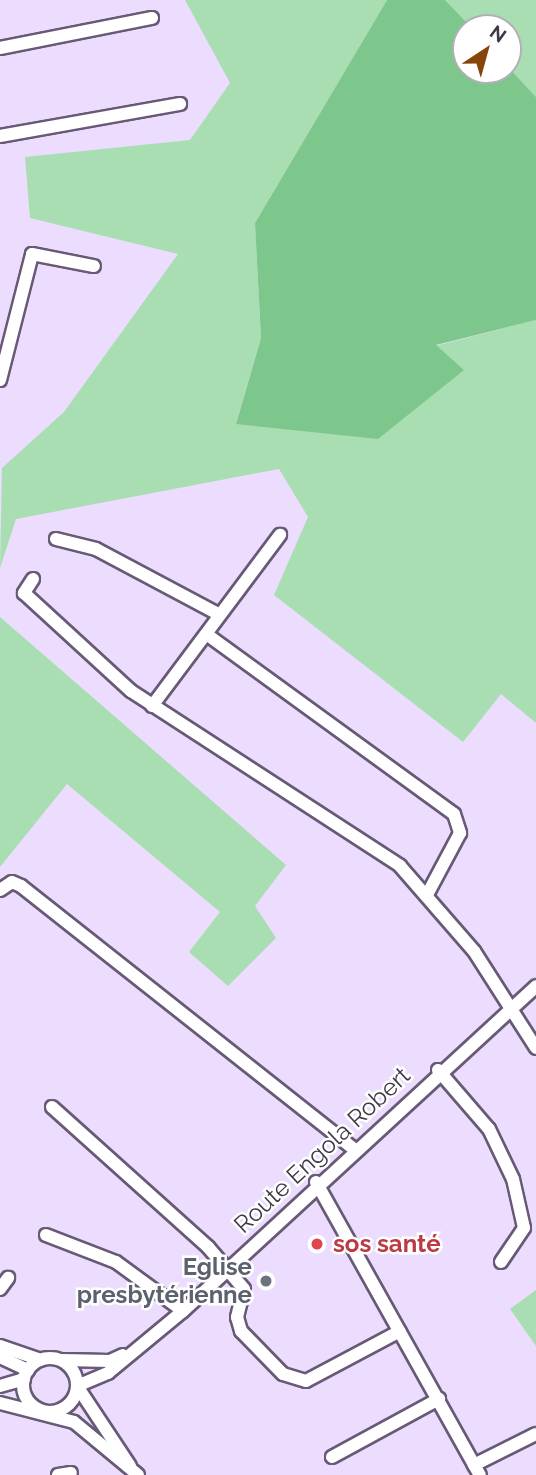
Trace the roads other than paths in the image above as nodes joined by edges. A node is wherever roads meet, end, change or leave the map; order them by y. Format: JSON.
{"nodes":[{"id":1,"x":152,"y":18,"type":"dead end"},
{"id":2,"x":0,"y":48,"type":"edge"},
{"id":3,"x":180,"y":104,"type":"dead end"},
{"id":4,"x":0,"y":136,"type":"edge"},
{"id":5,"x":94,"y":266,"type":"dead end"},
{"id":6,"x":0,"y":380,"type":"edge"},
{"id":7,"x":280,"y":535,"type":"dead end"},
{"id":8,"x":56,"y":539,"type":"dead end"},
{"id":9,"x":33,"y":579,"type":"dead end"},
{"id":10,"x":220,"y":615,"type":"junction"},
{"id":11,"x":209,"y":636,"type":"junction"},
{"id":12,"x":152,"y":706,"type":"junction"},
{"id":13,"x":0,"y":890,"type":"edge"},
{"id":14,"x":428,"y":893,"type":"junction"},
{"id":15,"x":536,"y":986,"type":"edge"},
{"id":16,"x":512,"y":1008,"type":"junction"},
{"id":17,"x":531,"y":1030,"type":"edge"},
{"id":18,"x":536,"y":1048,"type":"edge"},
{"id":19,"x":438,"y":1070,"type":"junction"},
{"id":20,"x":52,"y":1107,"type":"dead end"},
{"id":21,"x":353,"y":1148,"type":"junction"},
{"id":22,"x":316,"y":1182,"type":"junction"},
{"id":23,"x":46,"y":1235,"type":"dead end"},
{"id":24,"x":501,"y":1262,"type":"dead end"},
{"id":25,"x":227,"y":1269,"type":"junction"},
{"id":26,"x":183,"y":1311,"type":"junction"},
{"id":27,"x":400,"y":1331,"type":"junction"},
{"id":28,"x":0,"y":1346,"type":"edge"},
{"id":29,"x":139,"y":1347,"type":"junction"},
{"id":30,"x":0,"y":1357,"type":"edge"},
{"id":31,"x":57,"y":1359,"type":"junction"},
{"id":32,"x":41,"y":1360,"type":"junction"},
{"id":33,"x":26,"y":1374,"type":"junction"},
{"id":34,"x":0,"y":1386,"type":"edge"},
{"id":35,"x":77,"y":1386,"type":"junction"},
{"id":36,"x":439,"y":1399,"type":"junction"},
{"id":37,"x":0,"y":1403,"type":"edge"},
{"id":38,"x":41,"y":1410,"type":"junction"},
{"id":39,"x":536,"y":1434,"type":"edge"},
{"id":40,"x":332,"y":1458,"type":"dead end"},
{"id":41,"x":134,"y":1470,"type":"edge"},
{"id":42,"x":477,"y":1470,"type":"edge"}],
"edges":[{"from":1,"to":2,"type":"street"},
{"from":3,"to":4,"type":"street"},
{"from":5,"to":6,"type":"street"},
{"from":7,"to":10,"type":"street"},
{"from":8,"to":10,"type":"street"},
{"from":9,"to":12,"type":"street"},
{"from":10,"to":11,"type":"street"},
{"from":11,"to":12,"type":"street"},
{"from":11,"to":14,"type":"street"},
{"from":12,"to":14,"type":"street"},
{"from":13,"to":21,"type":"street"},
{"from":14,"to":16,"type":"street"},
{"from":15,"to":16,"type":"street","name":"Route Engola Robert"},
{"from":16,"to":17,"type":"street"},
{"from":16,"to":19,"type":"street","name":"Route Engola Robert"},
{"from":17,"to":18,"type":"street"},
{"from":19,"to":21,"type":"street","name":"Route Engola Robert"},
{"from":19,"to":24,"type":"street"},
{"from":20,"to":25,"type":"street"},
{"from":21,"to":22,"type":"street","name":"Route Engola Robert"},
{"from":22,"to":25,"type":"street","name":"Route Engola Robert"},
{"from":22,"to":27,"type":"street"},
{"from":23,"to":26,"type":"street"},
{"from":25,"to":26,"type":"street","name":"Route Engola Robert"},
{"from":25,"to":27,"type":"street"},
{"from":26,"to":29,"type":"street","name":"Route Engola Robert"},
{"from":27,"to":36,"type":"street"},
{"from":28,"to":32,"type":"street"},
{"from":29,"to":31,"type":"street","name":"Route Engola Robert"},
{"from":29,"to":35,"type":"street","name":"Route Engola Robert"},
{"from":30,"to":33,"type":"street"},
{"from":31,"to":32,"type":"street"},
{"from":31,"to":35,"type":"street"},
{"from":32,"to":33,"type":"street"},
{"from":33,"to":34,"type":"street"},
{"from":33,"to":38,"type":"street"},
{"from":35,"to":38,"type":"street"},
{"from":35,"to":41,"type":"street"},
{"from":36,"to":40,"type":"street"},
{"from":36,"to":42,"type":"street"},
{"from":37,"to":38,"type":"street"},
{"from":38,"to":41,"type":"street"},
{"from":39,"to":42,"type":"street"}]}
